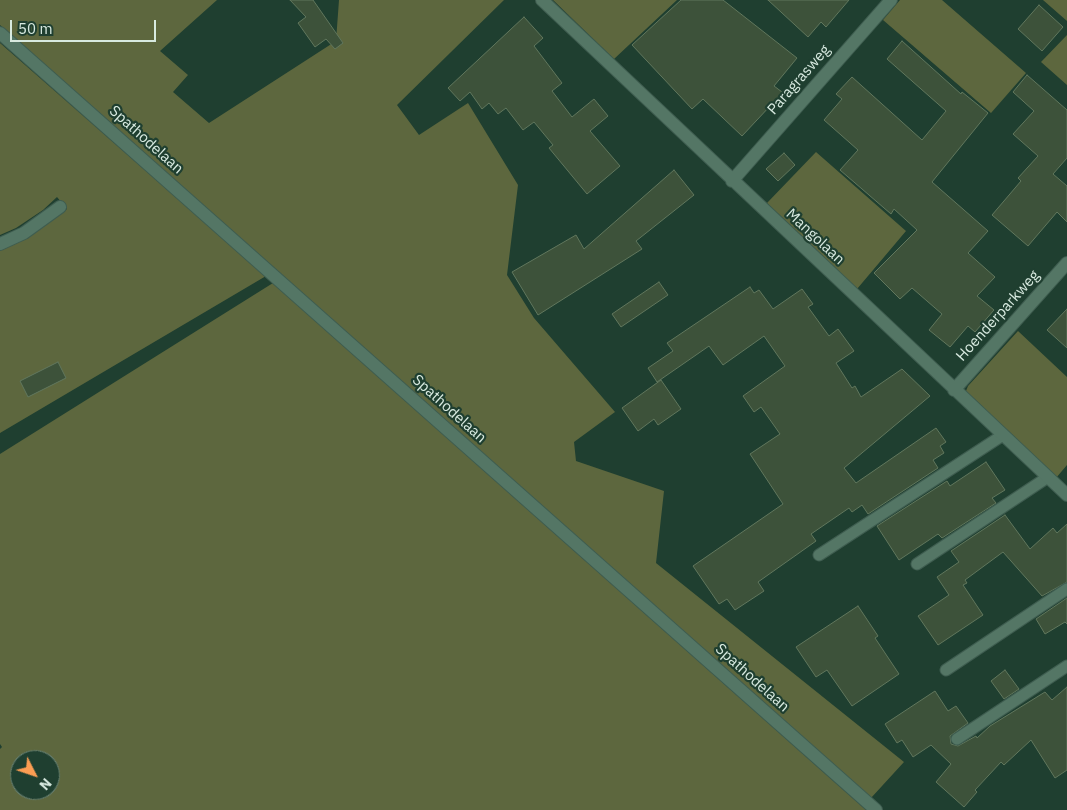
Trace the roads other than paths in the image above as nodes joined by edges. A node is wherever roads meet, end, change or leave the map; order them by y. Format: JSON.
{"nodes":[{"id":1,"x":542,"y":0,"type":"edge"},
{"id":2,"x":891,"y":0,"type":"edge"},
{"id":3,"x":0,"y":33,"type":"edge"},
{"id":4,"x":732,"y":181,"type":"junction"},
{"id":5,"x":60,"y":207,"type":"dead end"},
{"id":6,"x":0,"y":244,"type":"edge"},
{"id":7,"x":1067,"y":263,"type":"edge"},
{"id":8,"x":954,"y":390,"type":"junction"},
{"id":9,"x":1003,"y":434,"type":"junction"},
{"id":10,"x":1048,"y":477,"type":"junction"},
{"id":11,"x":1067,"y":495,"type":"edge"},
{"id":12,"x":819,"y":555,"type":"dead end"},
{"id":13,"x":917,"y":564,"type":"dead end"},
{"id":14,"x":1067,"y":589,"type":"edge"},
{"id":15,"x":1067,"y":666,"type":"edge"},
{"id":16,"x":946,"y":670,"type":"dead end"},
{"id":17,"x":957,"y":738,"type":"dead end"},
{"id":18,"x":876,"y":810,"type":"edge"}],
"edges":[{"from":1,"to":4,"type":"street","name":"Mangolaan"},
{"from":2,"to":4,"type":"street","name":"Paragrasweg"},
{"from":3,"to":18,"type":"street","name":"Spathodelaan"},
{"from":4,"to":8,"type":"street","name":"Mangolaan"},
{"from":5,"to":6,"type":"street"},
{"from":7,"to":8,"type":"street","name":"Hoenderparkweg"},
{"from":8,"to":9,"type":"street","name":"Mangolaan"},
{"from":9,"to":10,"type":"street","name":"Mangolaan"},
{"from":9,"to":12,"type":"lane"},
{"from":10,"to":11,"type":"street","name":"Mangolaan"},
{"from":10,"to":13,"type":"lane"},
{"from":14,"to":16,"type":"lane"},
{"from":15,"to":17,"type":"lane"}]}
